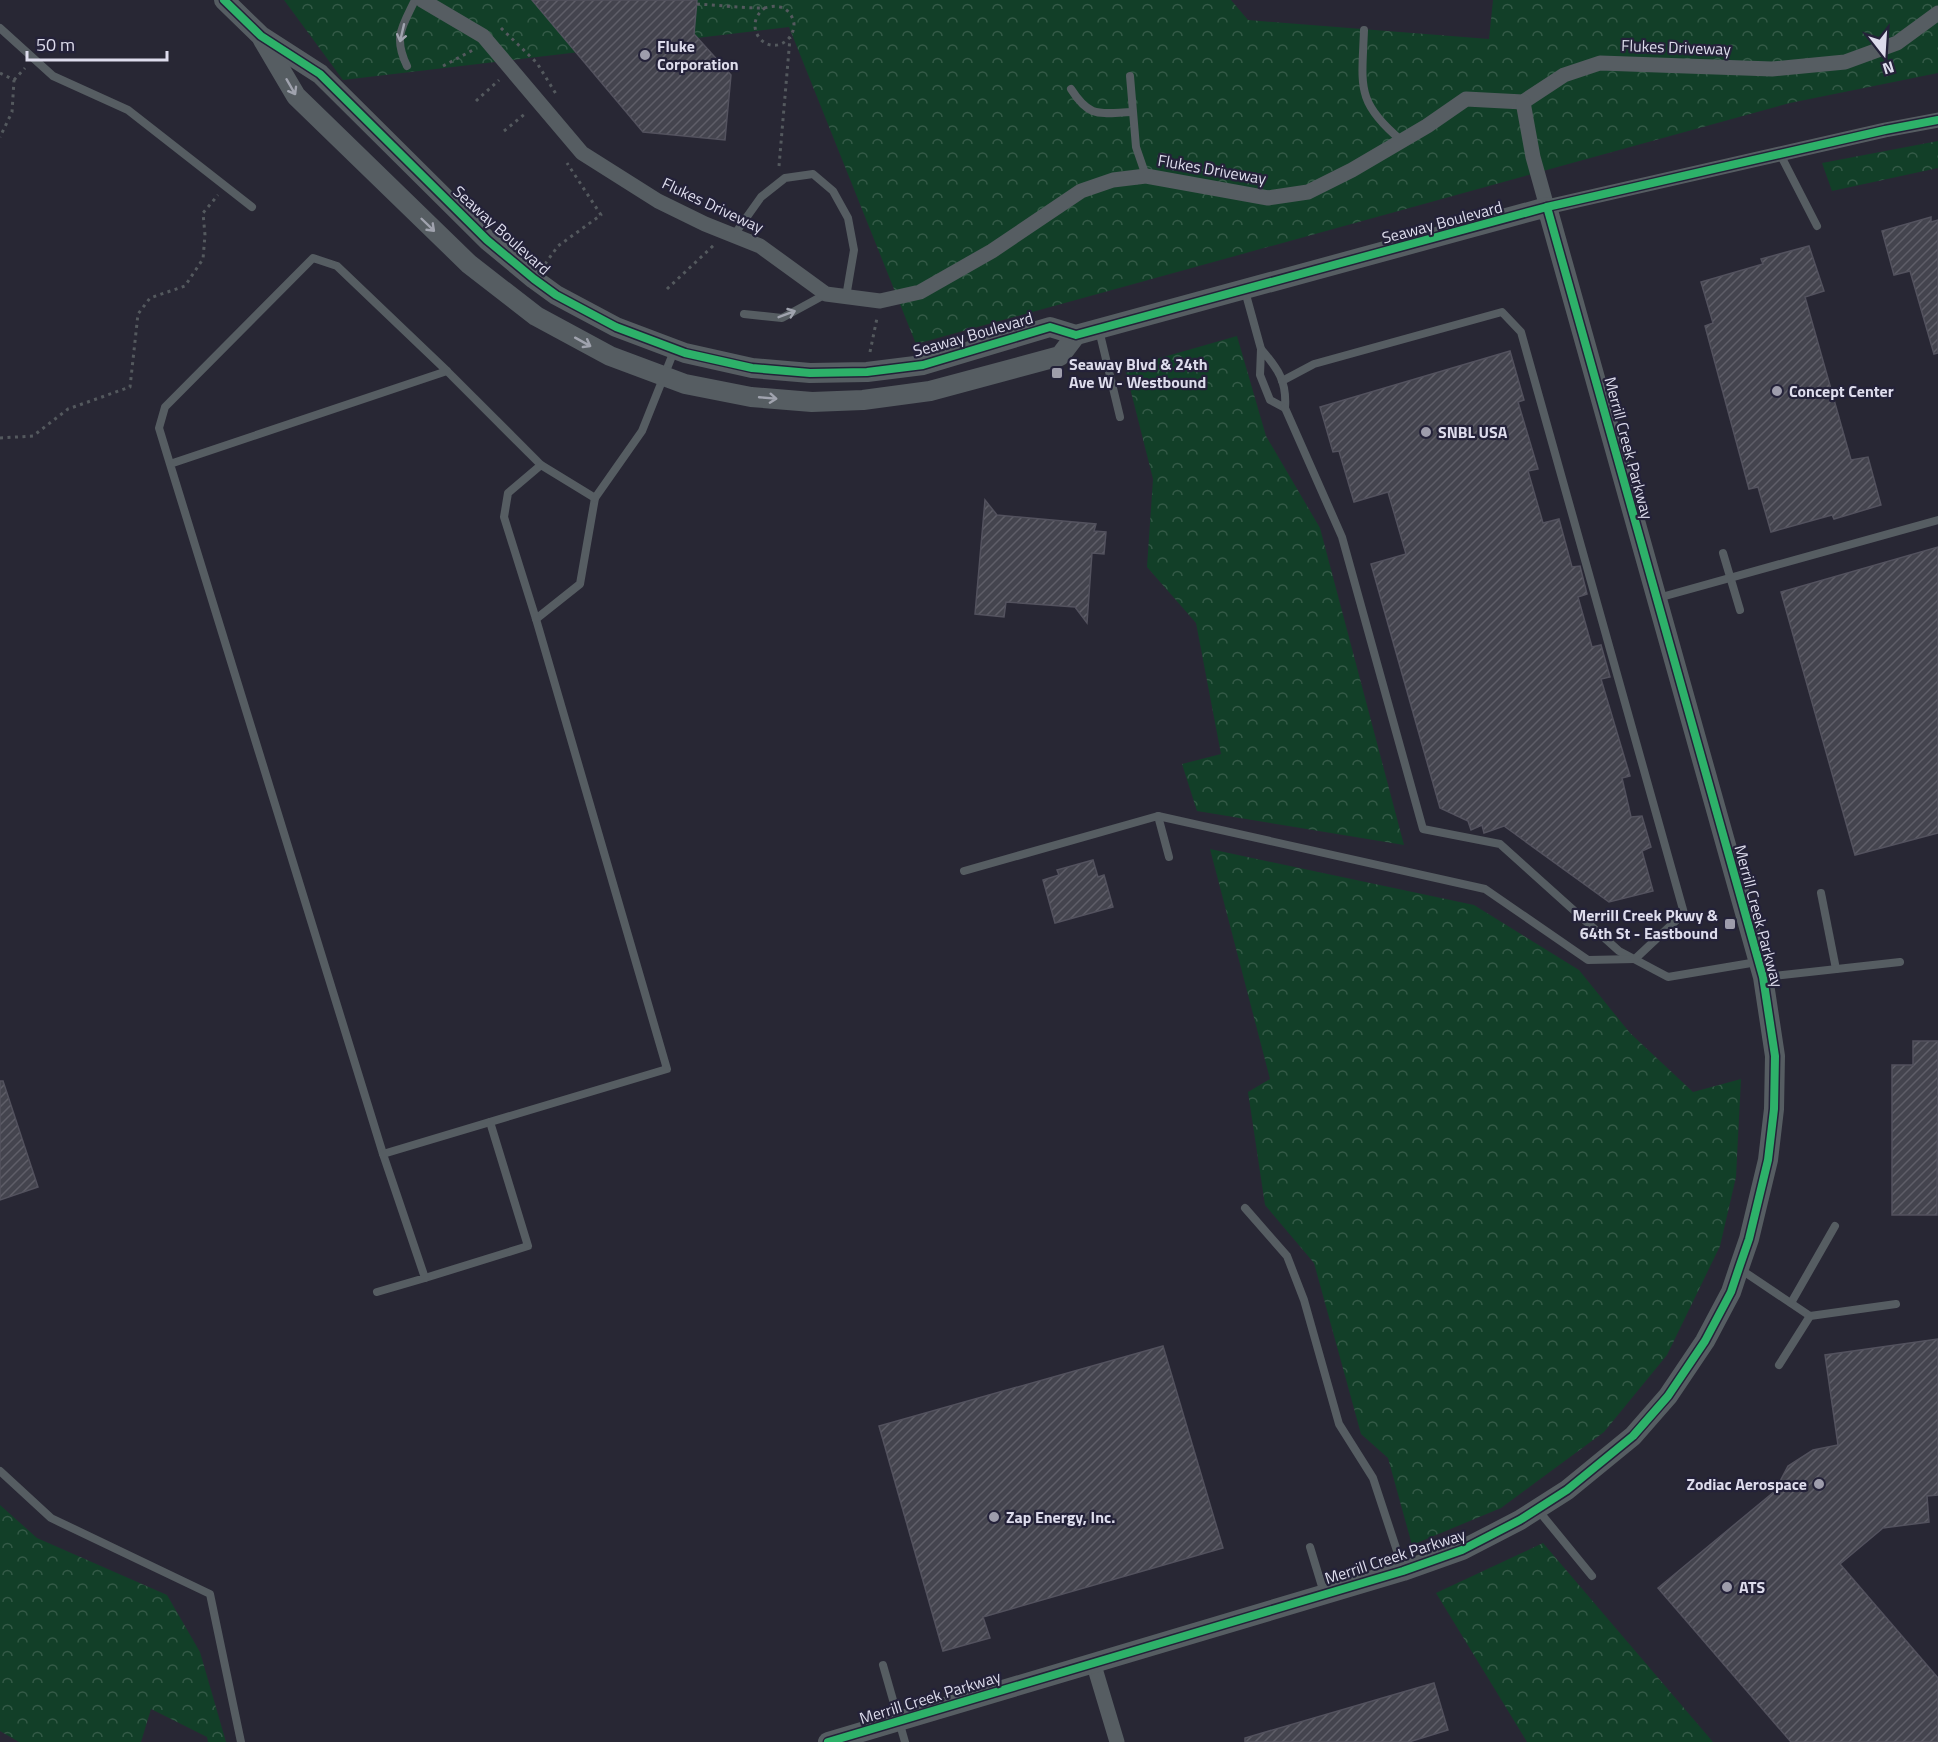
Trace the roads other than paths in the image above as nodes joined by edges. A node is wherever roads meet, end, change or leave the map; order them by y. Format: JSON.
{"nodes":[{"id":1,"x":225,"y":0,"type":"edge"},
{"id":2,"x":415,"y":0,"type":"edge"},
{"id":3,"x":422,"y":0,"type":"edge"},
{"id":4,"x":1938,"y":13,"type":"edge"},
{"id":5,"x":0,"y":28,"type":"edge"},
{"id":6,"x":1364,"y":30,"type":"dead end"},
{"id":7,"x":261,"y":36,"type":"junction"},
{"id":8,"x":407,"y":66,"type":"dead end"},
{"id":9,"x":1130,"y":76,"type":"dead end"},
{"id":10,"x":1071,"y":89,"type":"dead end"},
{"id":11,"x":1523,"y":102,"type":"junction"},
{"id":12,"x":1132,"y":112,"type":"junction"},
{"id":13,"x":1938,"y":120,"type":"edge"},
{"id":14,"x":1402,"y":141,"type":"junction"},
{"id":15,"x":1780,"y":154,"type":"junction"},
{"id":16,"x":1146,"y":176,"type":"junction"},
{"id":17,"x":252,"y":207,"type":"dead end"},
{"id":18,"x":1547,"y":207,"type":"junction"},
{"id":19,"x":1817,"y":226,"type":"dead end"},
{"id":20,"x":726,"y":233,"type":"junction"},
{"id":21,"x":1244,"y":289,"type":"junction"},
{"id":22,"x":826,"y":294,"type":"junction"},
{"id":23,"x":846,"y":297,"type":"junction"},
{"id":24,"x":744,"y":314,"type":"dead end"},
{"id":25,"x":1099,"y":329,"type":"junction"},
{"id":26,"x":1076,"y":335,"type":"junction"},
{"id":27,"x":674,"y":349,"type":"junction"},
{"id":28,"x":1261,"y":349,"type":"junction"},
{"id":29,"x":447,"y":371,"type":"junction"},
{"id":30,"x":664,"y":377,"type":"junction"},
{"id":31,"x":1282,"y":381,"type":"junction"},
{"id":32,"x":1285,"y":408,"type":"junction"},
{"id":33,"x":1120,"y":417,"type":"dead end"},
{"id":34,"x":170,"y":464,"type":"junction"},
{"id":35,"x":541,"y":465,"type":"junction"},
{"id":36,"x":595,"y":498,"type":"junction"},
{"id":37,"x":1938,"y":520,"type":"edge"},
{"id":38,"x":1723,"y":553,"type":"dead end"},
{"id":39,"x":1730,"y":579,"type":"junction"},
{"id":40,"x":1657,"y":599,"type":"junction"},
{"id":41,"x":1740,"y":610,"type":"dead end"},
{"id":42,"x":537,"y":619,"type":"junction"},
{"id":43,"x":1158,"y":816,"type":"junction"},
{"id":44,"x":1169,"y":857,"type":"dead end"},
{"id":45,"x":964,"y":872,"type":"dead end"},
{"id":46,"x":1821,"y":893,"type":"dead end"},
{"id":47,"x":1635,"y":959,"type":"junction"},
{"id":48,"x":1900,"y":962,"type":"dead end"},
{"id":49,"x":1761,"y":969,"type":"junction"},
{"id":50,"x":1836,"y":969,"type":"junction"},
{"id":51,"x":490,"y":1122,"type":"junction"},
{"id":52,"x":383,"y":1154,"type":"junction"},
{"id":53,"x":1245,"y":1208,"type":"dead end"},
{"id":54,"x":1835,"y":1226,"type":"dead end"},
{"id":55,"x":1739,"y":1268,"type":"junction"},
{"id":56,"x":425,"y":1278,"type":"junction"},
{"id":57,"x":377,"y":1292,"type":"dead end"},
{"id":58,"x":1791,"y":1303,"type":"junction"},
{"id":59,"x":1896,"y":1304,"type":"dead end"},
{"id":60,"x":1810,"y":1316,"type":"junction"},
{"id":61,"x":1779,"y":1365,"type":"dead end"},
{"id":62,"x":0,"y":1471,"type":"edge"},
{"id":63,"x":1537,"y":1509,"type":"junction"},
{"id":64,"x":1310,"y":1547,"type":"dead end"},
{"id":65,"x":1403,"y":1571,"type":"junction"},
{"id":66,"x":1592,"y":1576,"type":"dead end"},
{"id":67,"x":1324,"y":1594,"type":"junction"},
{"id":68,"x":1093,"y":1662,"type":"junction"},
{"id":69,"x":884,"y":1665,"type":"dead end"},
{"id":70,"x":900,"y":1720,"type":"junction"},
{"id":71,"x":241,"y":1742,"type":"edge"},
{"id":72,"x":828,"y":1742,"type":"edge"},
{"id":73,"x":905,"y":1742,"type":"edge"},
{"id":74,"x":1116,"y":1742,"type":"edge"}],
"edges":[{"from":1,"to":7,"type":"street","name":"Seaway Boulevard"},
{"from":2,"to":8,"type":"lane","one_way":true},
{"from":3,"to":20,"type":"street","name":"Flukes Driveway"},
{"from":4,"to":11,"type":"street","name":"Flukes Driveway"},
{"from":5,"to":17,"type":"lane"},
{"from":6,"to":14,"type":"lane"},
{"from":7,"to":27,"type":"street","name":"Seaway Boulevard"},
{"from":7,"to":30,"type":"street","name":"Seaway Boulevard","one_way":true},
{"from":9,"to":12,"type":"lane"},
{"from":10,"to":12,"type":"lane"},
{"from":11,"to":14,"type":"street","name":"Flukes Driveway"},
{"from":11,"to":18,"type":"street"},
{"from":12,"to":16,"type":"lane"},
{"from":13,"to":15,"type":"street","name":"Seaway Boulevard"},
{"from":14,"to":16,"type":"street","name":"Flukes Driveway"},
{"from":15,"to":18,"type":"street","name":"Seaway Boulevard"},
{"from":15,"to":19,"type":"lane"},
{"from":16,"to":23,"type":"street","name":"Flukes Driveway"},
{"from":18,"to":21,"type":"street","name":"Seaway Boulevard"},
{"from":18,"to":40,"type":"street","name":"Merrill Creek Parkway"},
{"from":20,"to":22,"type":"street","name":"Flukes Driveway"},
{"from":20,"to":23,"type":"lane"},
{"from":21,"to":25,"type":"street","name":"Seaway Boulevard"},
{"from":21,"to":28,"type":"lane"},
{"from":22,"to":23,"type":"street","name":"Flukes Driveway"},
{"from":24,"to":22,"type":"lane","one_way":true},
{"from":25,"to":26,"type":"street","name":"Seaway Boulevard"},
{"from":25,"to":33,"type":"lane"},
{"from":26,"to":27,"type":"street","name":"Seaway Boulevard"},
{"from":30,"to":26,"type":"street","name":"Seaway Boulevard","one_way":true},
{"from":27,"to":30,"type":"lane"},
{"from":28,"to":31,"type":"lane"},
{"from":28,"to":32,"type":"lane"},
{"from":29,"to":34,"type":"lane"},
{"from":29,"to":34,"type":"lane"},
{"from":29,"to":35,"type":"lane"},
{"from":30,"to":36,"type":"lane"},
{"from":31,"to":32,"type":"lane"},
{"from":31,"to":47,"type":"lane"},
{"from":32,"to":47,"type":"lane"},
{"from":34,"to":52,"type":"lane"},
{"from":35,"to":36,"type":"lane"},
{"from":35,"to":42,"type":"lane"},
{"from":36,"to":42,"type":"lane"},
{"from":37,"to":39,"type":"lane"},
{"from":38,"to":39,"type":"lane"},
{"from":39,"to":40,"type":"lane"},
{"from":39,"to":41,"type":"lane"},
{"from":40,"to":49,"type":"street","name":"Merrill Creek Parkway"},
{"from":42,"to":51,"type":"lane"},
{"from":43,"to":44,"type":"lane"},
{"from":43,"to":45,"type":"lane"},
{"from":43,"to":47,"type":"lane"},
{"from":46,"to":50,"type":"lane"},
{"from":47,"to":49,"type":"lane"},
{"from":48,"to":50,"type":"lane"},
{"from":49,"to":50,"type":"lane"},
{"from":49,"to":55,"type":"street","name":"Merrill Creek Parkway"},
{"from":51,"to":52,"type":"lane"},
{"from":51,"to":56,"type":"lane"},
{"from":52,"to":56,"type":"lane"},
{"from":53,"to":65,"type":"lane"},
{"from":54,"to":58,"type":"lane"},
{"from":55,"to":58,"type":"lane"},
{"from":55,"to":63,"type":"street","name":"Merrill Creek Parkway"},
{"from":56,"to":57,"type":"lane"},
{"from":58,"to":60,"type":"lane"},
{"from":59,"to":60,"type":"lane"},
{"from":60,"to":61,"type":"lane"},
{"from":62,"to":71,"type":"lane"},
{"from":63,"to":65,"type":"street","name":"Merrill Creek Parkway"},
{"from":63,"to":66,"type":"lane"},
{"from":64,"to":67,"type":"lane"},
{"from":65,"to":67,"type":"street","name":"Merrill Creek Parkway"},
{"from":67,"to":68,"type":"street","name":"Merrill Creek Parkway"},
{"from":68,"to":70,"type":"street","name":"Merrill Creek Parkway"},
{"from":68,"to":74,"type":"street"},
{"from":69,"to":70,"type":"lane"},
{"from":70,"to":72,"type":"street","name":"Merrill Creek Parkway"},
{"from":70,"to":73,"type":"lane"}]}
